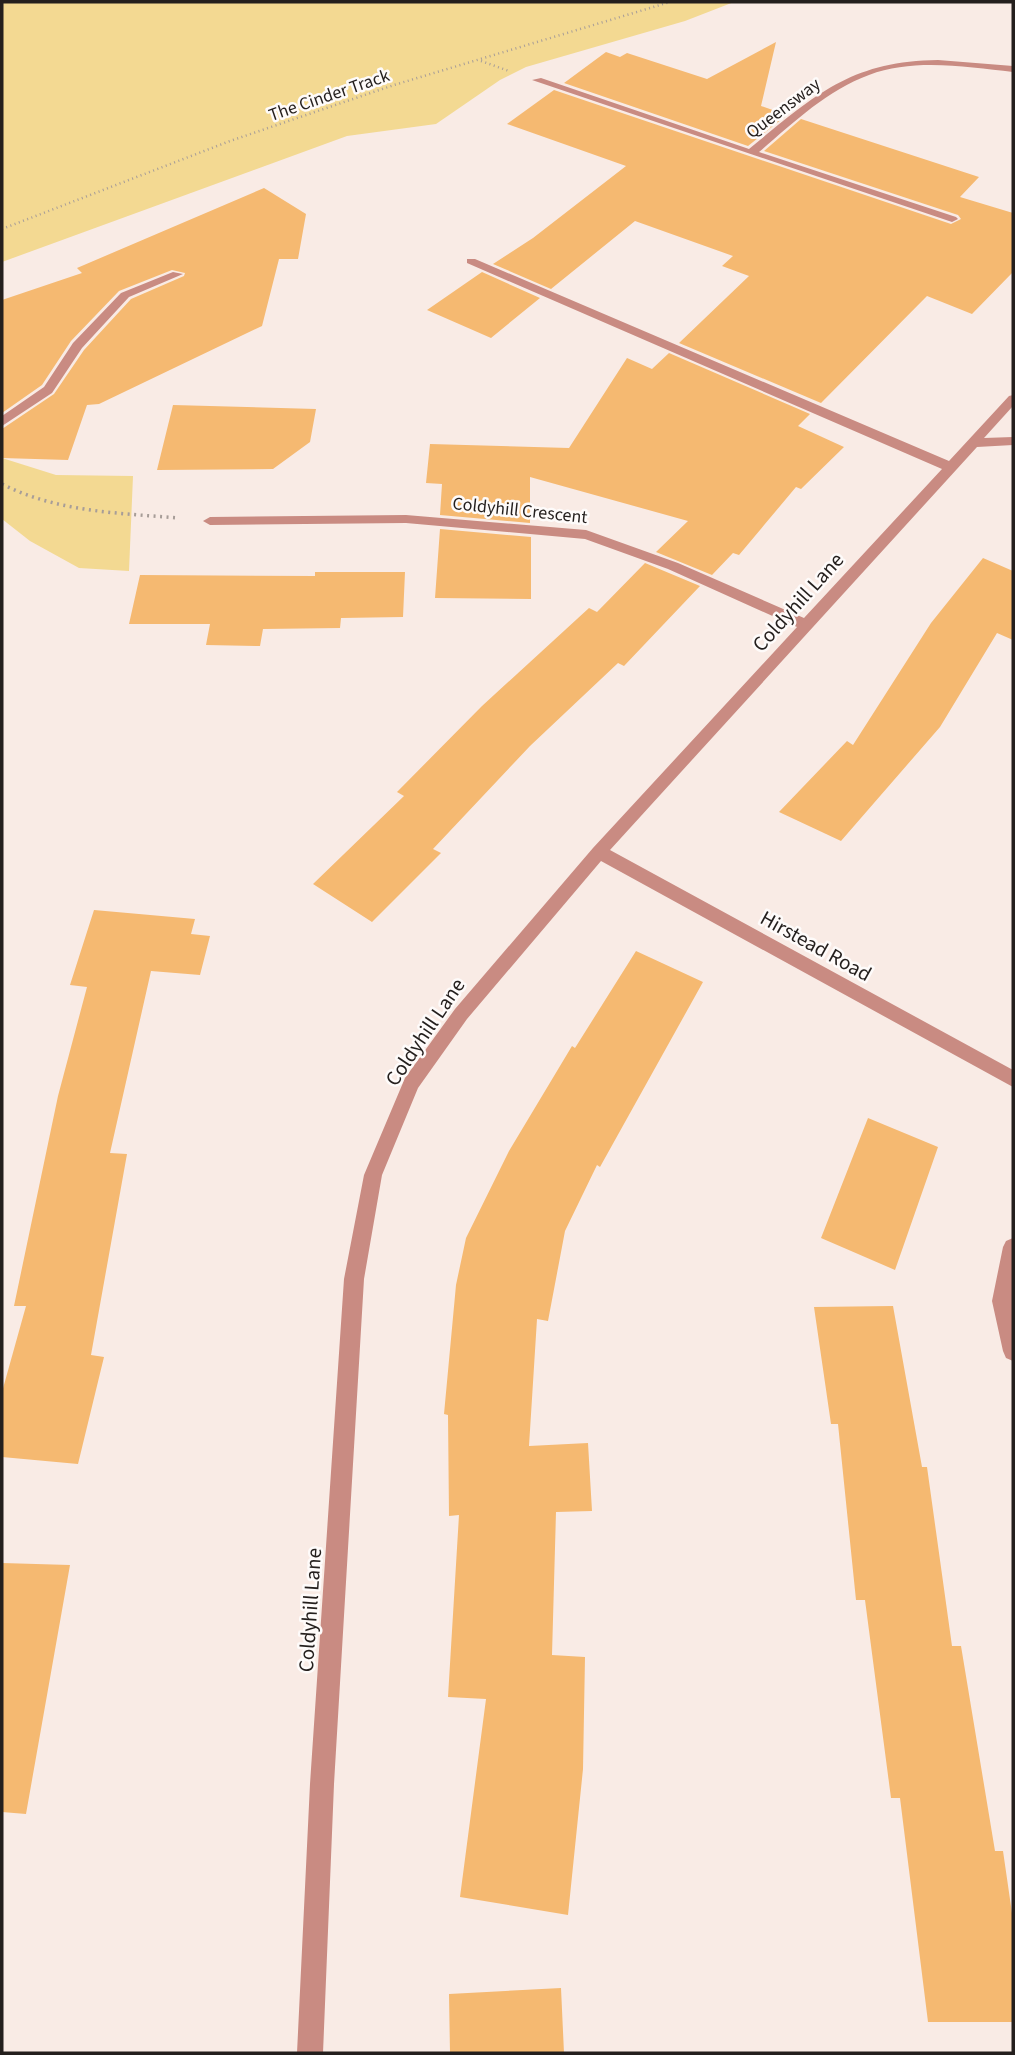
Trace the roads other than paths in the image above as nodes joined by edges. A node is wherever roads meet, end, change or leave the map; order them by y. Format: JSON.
{"nodes":[{"id":1,"x":1013,"y":69,"type":"edge"},
{"id":2,"x":537,"y":80,"type":"dead end"},
{"id":3,"x":751,"y":153,"type":"junction"},
{"id":4,"x":952,"y":219,"type":"dead end"},
{"id":5,"x":471,"y":261,"type":"dead end"},
{"id":6,"x":177,"y":274,"type":"dead end"},
{"id":7,"x":1013,"y":399,"type":"edge"},
{"id":8,"x":2,"y":422,"type":"edge"},
{"id":9,"x":1013,"y":441,"type":"edge"},
{"id":10,"x":971,"y":443,"type":"junction"},
{"id":11,"x":950,"y":467,"type":"junction"},
{"id":12,"x":210,"y":521,"type":"road end"},
{"id":13,"x":808,"y":626,"type":"junction"},
{"id":14,"x":599,"y":852,"type":"junction"},
{"id":15,"x":1013,"y":1079,"type":"edge"},
{"id":16,"x":1013,"y":1247,"type":"edge"},
{"id":17,"x":1013,"y":1351,"type":"edge"},
{"id":18,"x":310,"y":2053,"type":"edge"}],
"edges":[{"from":1,"to":3,"type":"street","name":"Queensway"},
{"from":2,"to":3,"type":"street","name":"Queensway"},
{"from":3,"to":4,"type":"street"},
{"from":5,"to":11,"type":"street"},
{"from":6,"to":8,"type":"street"},
{"from":7,"to":10,"type":"street","name":"Coldyhill Lane"},
{"from":9,"to":10,"type":"street"},
{"from":10,"to":11,"type":"street","name":"Coldyhill Lane"},
{"from":11,"to":13,"type":"street","name":"Coldyhill Lane"},
{"from":12,"to":13,"type":"street","name":"Coldyhill Crescent"},
{"from":13,"to":14,"type":"street","name":"Coldyhill Lane"},
{"from":14,"to":15,"type":"street","name":"Hirstead Road"},
{"from":14,"to":18,"type":"street","name":"Coldyhill Lane"},
{"from":16,"to":17,"type":"street"}]}
